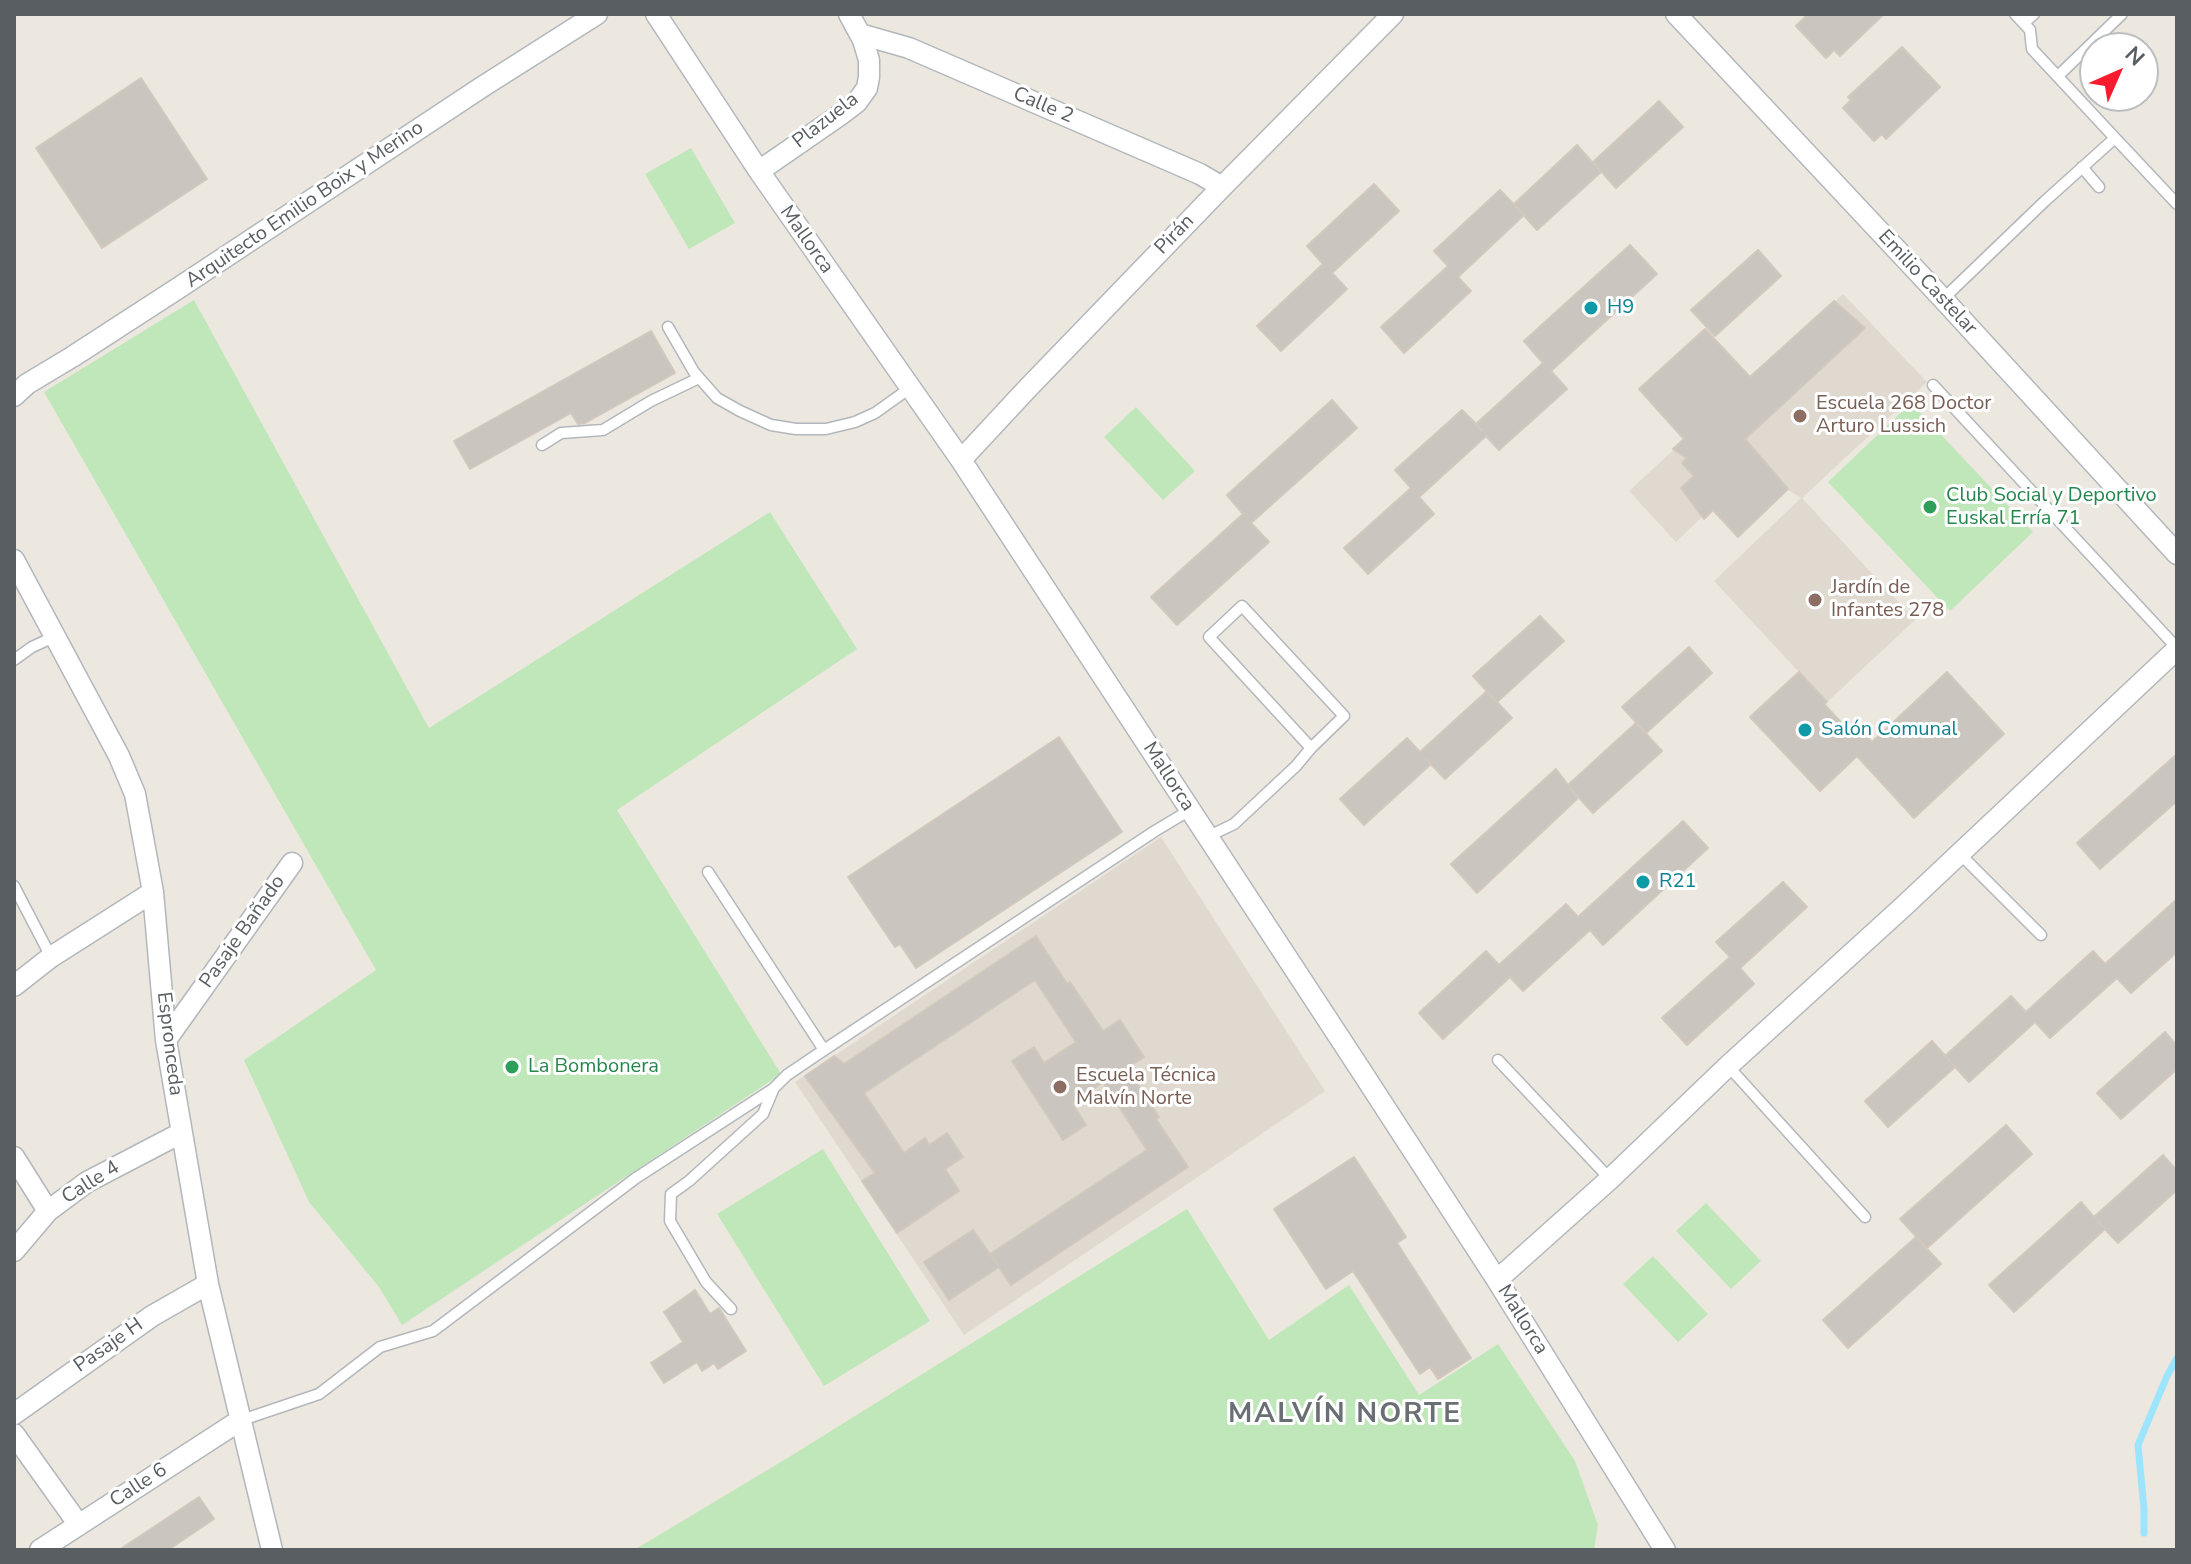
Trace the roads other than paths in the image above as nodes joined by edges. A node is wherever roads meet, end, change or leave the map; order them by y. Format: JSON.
{"nodes":[{"id":1,"x":597,"y":14,"type":"edge"},
{"id":2,"x":656,"y":14,"type":"edge"},
{"id":3,"x":849,"y":14,"type":"edge"},
{"id":4,"x":1393,"y":14,"type":"edge"},
{"id":5,"x":1676,"y":14,"type":"edge"},
{"id":6,"x":2015,"y":14,"type":"edge"},
{"id":7,"x":2034,"y":14,"type":"edge"},
{"id":8,"x":2122,"y":14,"type":"edge"},
{"id":9,"x":2024,"y":23,"type":"junction"},
{"id":10,"x":860,"y":34,"type":"junction"},
{"id":11,"x":2058,"y":76,"type":"junction"},
{"id":12,"x":2115,"y":138,"type":"junction"},
{"id":13,"x":2082,"y":167,"type":"junction"},
{"id":14,"x":759,"y":171,"type":"junction"},
{"id":15,"x":1222,"y":187,"type":"junction"},
{"id":16,"x":2099,"y":187,"type":"dead end"},
{"id":17,"x":2177,"y":204,"type":"edge"},
{"id":18,"x":1943,"y":299,"type":"junction"},
{"id":19,"x":668,"y":327,"type":"dead end"},
{"id":20,"x":699,"y":378,"type":"junction"},
{"id":21,"x":1933,"y":385,"type":"dead end"},
{"id":22,"x":910,"y":388,"type":"junction"},
{"id":23,"x":14,"y":396,"type":"edge"},
{"id":24,"x":542,"y":445,"type":"dead end"},
{"id":25,"x":961,"y":460,"type":"junction"},
{"id":26,"x":2177,"y":554,"type":"edge"},
{"id":27,"x":14,"y":560,"type":"edge"},
{"id":28,"x":56,"y":636,"type":"junction"},
{"id":29,"x":2177,"y":649,"type":"edge"},
{"id":30,"x":14,"y":660,"type":"edge"},
{"id":31,"x":1311,"y":748,"type":"junction"},
{"id":32,"x":1190,"y":810,"type":"junction"},
{"id":33,"x":1207,"y":837,"type":"junction"},
{"id":34,"x":1959,"y":853,"type":"junction"},
{"id":35,"x":292,"y":863,"type":"dead end"},
{"id":36,"x":708,"y":872,"type":"dead end"},
{"id":37,"x":14,"y":886,"type":"edge"},
{"id":38,"x":153,"y":892,"type":"junction"},
{"id":39,"x":2041,"y":935,"type":"dead end"},
{"id":40,"x":51,"y":957,"type":"junction"},
{"id":41,"x":14,"y":986,"type":"edge"},
{"id":42,"x":166,"y":1040,"type":"junction"},
{"id":43,"x":824,"y":1050,"type":"junction"},
{"id":44,"x":1498,"y":1060,"type":"dead end"},
{"id":45,"x":1728,"y":1066,"type":"junction"},
{"id":46,"x":773,"y":1089,"type":"junction"},
{"id":47,"x":181,"y":1133,"type":"junction"},
{"id":48,"x":14,"y":1157,"type":"edge"},
{"id":49,"x":1610,"y":1179,"type":"junction"},
{"id":50,"x":48,"y":1211,"type":"junction"},
{"id":51,"x":1865,"y":1217,"type":"dead end"},
{"id":52,"x":14,"y":1251,"type":"edge"},
{"id":53,"x":1497,"y":1280,"type":"junction"},
{"id":54,"x":208,"y":1284,"type":"junction"},
{"id":55,"x":731,"y":1309,"type":"dead end"},
{"id":56,"x":14,"y":1414,"type":"edge"},
{"id":57,"x":239,"y":1421,"type":"junction"},
{"id":58,"x":14,"y":1434,"type":"edge"},
{"id":59,"x":79,"y":1525,"type":"junction"},
{"id":60,"x":40,"y":1550,"type":"edge"},
{"id":61,"x":272,"y":1550,"type":"edge"},
{"id":62,"x":1665,"y":1550,"type":"edge"}],
"edges":[{"from":1,"to":23,"type":"street","name":"Arquitecto Emilio Boix y Merino"},
{"from":2,"to":14,"type":"street","name":"Mallorca"},
{"from":3,"to":10,"type":"street","name":"Plazuela"},
{"from":4,"to":15,"type":"street","name":"Pirán"},
{"from":5,"to":18,"type":"street","name":"Emilio Castelar"},
{"from":6,"to":9,"type":"lane"},
{"from":7,"to":9,"type":"lane"},
{"from":8,"to":11,"type":"lane"},
{"from":9,"to":11,"type":"lane"},
{"from":10,"to":14,"type":"street","name":"Plazuela"},
{"from":10,"to":15,"type":"street","name":"Calle 2"},
{"from":11,"to":12,"type":"lane"},
{"from":12,"to":13,"type":"lane"},
{"from":12,"to":17,"type":"lane"},
{"from":13,"to":16,"type":"lane"},
{"from":13,"to":18,"type":"lane"},
{"from":14,"to":22,"type":"street","name":"Mallorca"},
{"from":15,"to":25,"type":"street","name":"Pirán"},
{"from":18,"to":26,"type":"street","name":"Emilio Castelar"},
{"from":19,"to":20,"type":"lane"},
{"from":20,"to":22,"type":"lane"},
{"from":20,"to":24,"type":"lane"},
{"from":21,"to":29,"type":"lane"},
{"from":22,"to":25,"type":"street","name":"Mallorca"},
{"from":25,"to":32,"type":"street","name":"Mallorca"},
{"from":27,"to":28,"type":"street","name":"Espronceda"},
{"from":28,"to":30,"type":"lane"},
{"from":28,"to":38,"type":"street","name":"Espronceda"},
{"from":29,"to":34,"type":"street"},
{"from":31,"to":31,"type":"lane"},
{"from":31,"to":33,"type":"lane"},
{"from":32,"to":33,"type":"street","name":"Mallorca"},
{"from":32,"to":43,"type":"lane"},
{"from":33,"to":53,"type":"street","name":"Mallorca"},
{"from":34,"to":39,"type":"lane"},
{"from":34,"to":45,"type":"street"},
{"from":35,"to":42,"type":"street","name":"Pasaje Bañado"},
{"from":36,"to":43,"type":"lane"},
{"from":37,"to":40,"type":"lane"},
{"from":38,"to":40,"type":"street"},
{"from":38,"to":42,"type":"street","name":"Espronceda"},
{"from":40,"to":41,"type":"street"},
{"from":42,"to":47,"type":"street","name":"Espronceda"},
{"from":43,"to":46,"type":"lane"},
{"from":44,"to":49,"type":"lane"},
{"from":45,"to":49,"type":"street"},
{"from":45,"to":51,"type":"lane"},
{"from":46,"to":55,"type":"lane"},
{"from":46,"to":57,"type":"lane"},
{"from":47,"to":50,"type":"street","name":"Calle 4"},
{"from":47,"to":54,"type":"street","name":"Espronceda"},
{"from":48,"to":50,"type":"street"},
{"from":49,"to":53,"type":"street"},
{"from":50,"to":52,"type":"street","name":"Calle 4"},
{"from":53,"to":62,"type":"street","name":"Mallorca"},
{"from":54,"to":56,"type":"street","name":"Pasaje H"},
{"from":54,"to":57,"type":"street","name":"Espronceda"},
{"from":57,"to":59,"type":"street","name":"Calle 6"},
{"from":57,"to":61,"type":"street","name":"Espronceda"},
{"from":58,"to":59,"type":"street"},
{"from":59,"to":60,"type":"street","name":"Calle 6"}]}
